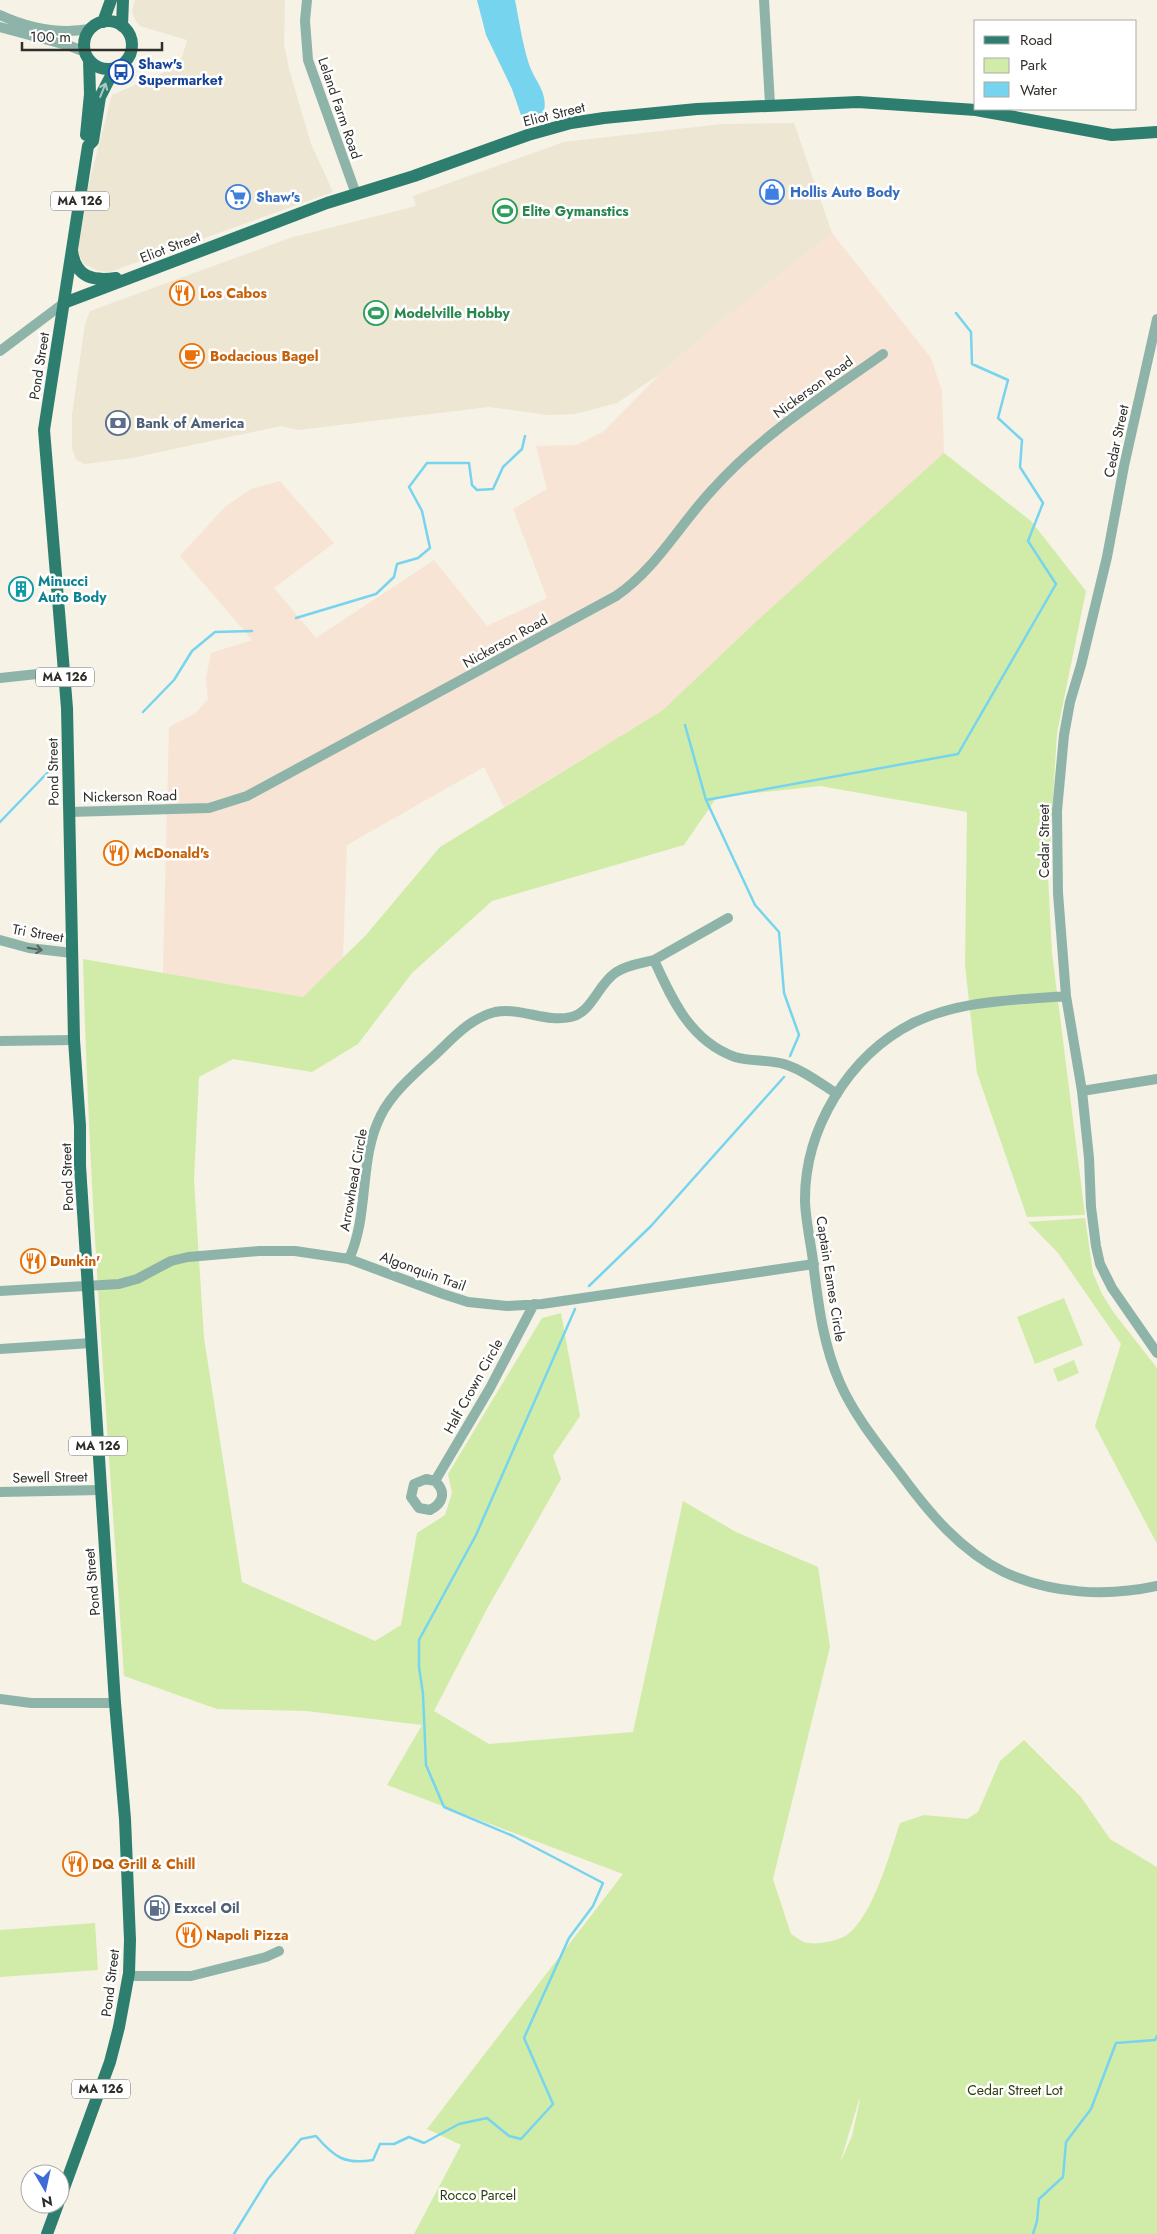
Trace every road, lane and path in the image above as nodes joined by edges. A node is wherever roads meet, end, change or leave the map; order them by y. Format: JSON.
{"nodes":[{"id":1,"x":112,"y":0,"type":"edge"},
{"id":2,"x":123,"y":0,"type":"edge"},
{"id":3,"x":307,"y":0,"type":"edge"},
{"id":4,"x":764,"y":0,"type":"edge"},
{"id":5,"x":0,"y":14,"type":"edge"},
{"id":6,"x":103,"y":22,"type":"junction"},
{"id":7,"x":0,"y":26,"type":"edge"},
{"id":8,"x":122,"y":26,"type":"junction"},
{"id":9,"x":90,"y":29,"type":"junction"},
{"id":10,"x":47,"y":37,"type":"junction"},
{"id":11,"x":87,"y":56,"type":"junction"},
{"id":12,"x":115,"y":68,"type":"junction"},
{"id":13,"x":770,"y":104,"type":"junction"},
{"id":14,"x":974,"y":110,"type":"edge"},
{"id":15,"x":976,"y":110,"type":"edge"},
{"id":16,"x":1157,"y":132,"type":"edge"},
{"id":17,"x":88,"y":146,"type":"junction"},
{"id":18,"x":356,"y":194,"type":"junction"},
{"id":19,"x":72,"y":249,"type":"junction"},
{"id":20,"x":131,"y":278,"type":"junction"},
{"id":21,"x":64,"y":303,"type":"junction"},
{"id":22,"x":1157,"y":320,"type":"edge"},
{"id":23,"x":0,"y":351,"type":"edge"},
{"id":24,"x":883,"y":354,"type":"dead end"},
{"id":25,"x":65,"y":671,"type":"junction"},
{"id":26,"x":0,"y":678,"type":"edge"},
{"id":27,"x":69,"y":812,"type":"junction"},
{"id":28,"x":728,"y":918,"type":"dead end"},
{"id":29,"x":0,"y":940,"type":"edge"},
{"id":30,"x":72,"y":952,"type":"junction"},
{"id":31,"x":654,"y":960,"type":"junction"},
{"id":32,"x":1066,"y":996,"type":"junction"},
{"id":33,"x":74,"y":1040,"type":"junction"},
{"id":34,"x":0,"y":1041,"type":"edge"},
{"id":35,"x":1157,"y":1079,"type":"edge"},
{"id":36,"x":1082,"y":1091,"type":"junction"},
{"id":37,"x":837,"y":1094,"type":"junction"},
{"id":38,"x":349,"y":1259,"type":"junction"},
{"id":39,"x":814,"y":1264,"type":"junction"},
{"id":40,"x":88,"y":1287,"type":"junction"},
{"id":41,"x":0,"y":1291,"type":"edge"},
{"id":42,"x":534,"y":1304,"type":"junction"},
{"id":43,"x":91,"y":1343,"type":"junction"},
{"id":44,"x":0,"y":1350,"type":"edge"},
{"id":45,"x":1157,"y":1353,"type":"edge"},
{"id":46,"x":435,"y":1481,"type":"dead end"},
{"id":47,"x":101,"y":1490,"type":"junction"},
{"id":48,"x":0,"y":1492,"type":"edge"},
{"id":49,"x":1157,"y":1586,"type":"edge"},
{"id":50,"x":0,"y":1699,"type":"edge"},
{"id":51,"x":115,"y":1703,"type":"junction"},
{"id":52,"x":279,"y":1951,"type":"dead end"},
{"id":53,"x":129,"y":1976,"type":"junction"},
{"id":54,"x":70,"y":2172,"type":"edge"},
{"id":55,"x":54,"y":2214,"type":"edge"},
{"id":56,"x":47,"y":2234,"type":"edge"}],
"edges":[{"from":1,"to":6,"type":"main road"},
{"from":2,"to":8,"type":"main road","number":"MA 126"},
{"from":3,"to":18,"type":"street","name":"Leland Farm Road"},
{"from":4,"to":13,"type":"street"},
{"from":5,"to":10,"type":"street"},
{"from":6,"to":8,"type":"main road"},
{"from":6,"to":9,"type":"main road"},
{"from":7,"to":10,"type":"street"},
{"from":8,"to":12,"type":"main road","number":"MA 126"},
{"from":9,"to":10,"type":"street"},
{"from":9,"to":11,"type":"main road","number":"MA 126"},
{"from":10,"to":11,"type":"street"},
{"from":11,"to":12,"type":"main road"},
{"from":11,"to":17,"type":"main road","name":"Pond Street","number":"MA 126"},
{"from":17,"to":12,"type":"main road","name":"Pond Street","number":"MA 126","one_way":true},
{"from":13,"to":14,"type":"main road","name":"Eliot Street"},
{"from":13,"to":18,"type":"main road","name":"Eliot Street"},
{"from":15,"to":16,"type":"main road","name":"Eliot Street"},
{"from":17,"to":19,"type":"main road","name":"Pond Street","number":"MA 126"},
{"from":18,"to":20,"type":"main road","name":"Eliot Street"},
{"from":19,"to":20,"type":"main road"},
{"from":19,"to":21,"type":"main road","name":"Pond Street","number":"MA 126"},
{"from":20,"to":21,"type":"main road","name":"Eliot Street"},
{"from":21,"to":23,"type":"street","name":"Eliot Street"},
{"from":21,"to":25,"type":"main road","name":"Pond Street","number":"MA 126"},
{"from":22,"to":32,"type":"street","name":"Cedar Street"},
{"from":24,"to":27,"type":"street","name":"Nickerson Road"},
{"from":25,"to":26,"type":"street"},
{"from":25,"to":27,"type":"main road","name":"Pond Street","number":"MA 126"},
{"from":27,"to":30,"type":"main road","name":"Pond Street","number":"MA 126"},
{"from":28,"to":31,"type":"street","name":"Arrowhead Circle"},
{"from":29,"to":30,"type":"street","name":"Tri Street","one_way":true},
{"from":30,"to":33,"type":"main road","name":"Pond Street","number":"MA 126"},
{"from":31,"to":37,"type":"street"},
{"from":31,"to":38,"type":"street","name":"Arrowhead Circle"},
{"from":32,"to":36,"type":"street","name":"Cedar Street"},
{"from":32,"to":37,"type":"street","name":"Captain Eames Circle"},
{"from":33,"to":34,"type":"street"},
{"from":33,"to":40,"type":"main road","name":"Pond Street","number":"MA 126"},
{"from":35,"to":36,"type":"street"},
{"from":36,"to":45,"type":"street","name":"Cedar Street"},
{"from":37,"to":39,"type":"street","name":"Captain Eames Circle"},
{"from":38,"to":40,"type":"street","name":"Algonquin Trail"},
{"from":38,"to":42,"type":"street","name":"Algonquin Trail"},
{"from":39,"to":42,"type":"street","name":"Algonquin Trail"},
{"from":39,"to":49,"type":"street","name":"Captain Eames Circle"},
{"from":40,"to":41,"type":"street","name":"Algonquin Trail"},
{"from":40,"to":43,"type":"main road","name":"Pond Street","number":"MA 126"},
{"from":42,"to":46,"type":"street","name":"Half Crown Circle"},
{"from":43,"to":44,"type":"street"},
{"from":43,"to":47,"type":"main road","name":"Pond Street","number":"MA 126"},
{"from":47,"to":48,"type":"street","name":"Sewell Street"},
{"from":47,"to":51,"type":"main road","name":"Pond Street","number":"MA 126"},
{"from":50,"to":51,"type":"street"},
{"from":51,"to":53,"type":"main road","name":"Pond Street","number":"MA 126"},
{"from":52,"to":53,"type":"street"},
{"from":53,"to":54,"type":"main road","name":"Pond Street","number":"MA 126"},
{"from":55,"to":56,"type":"main road"}]}
